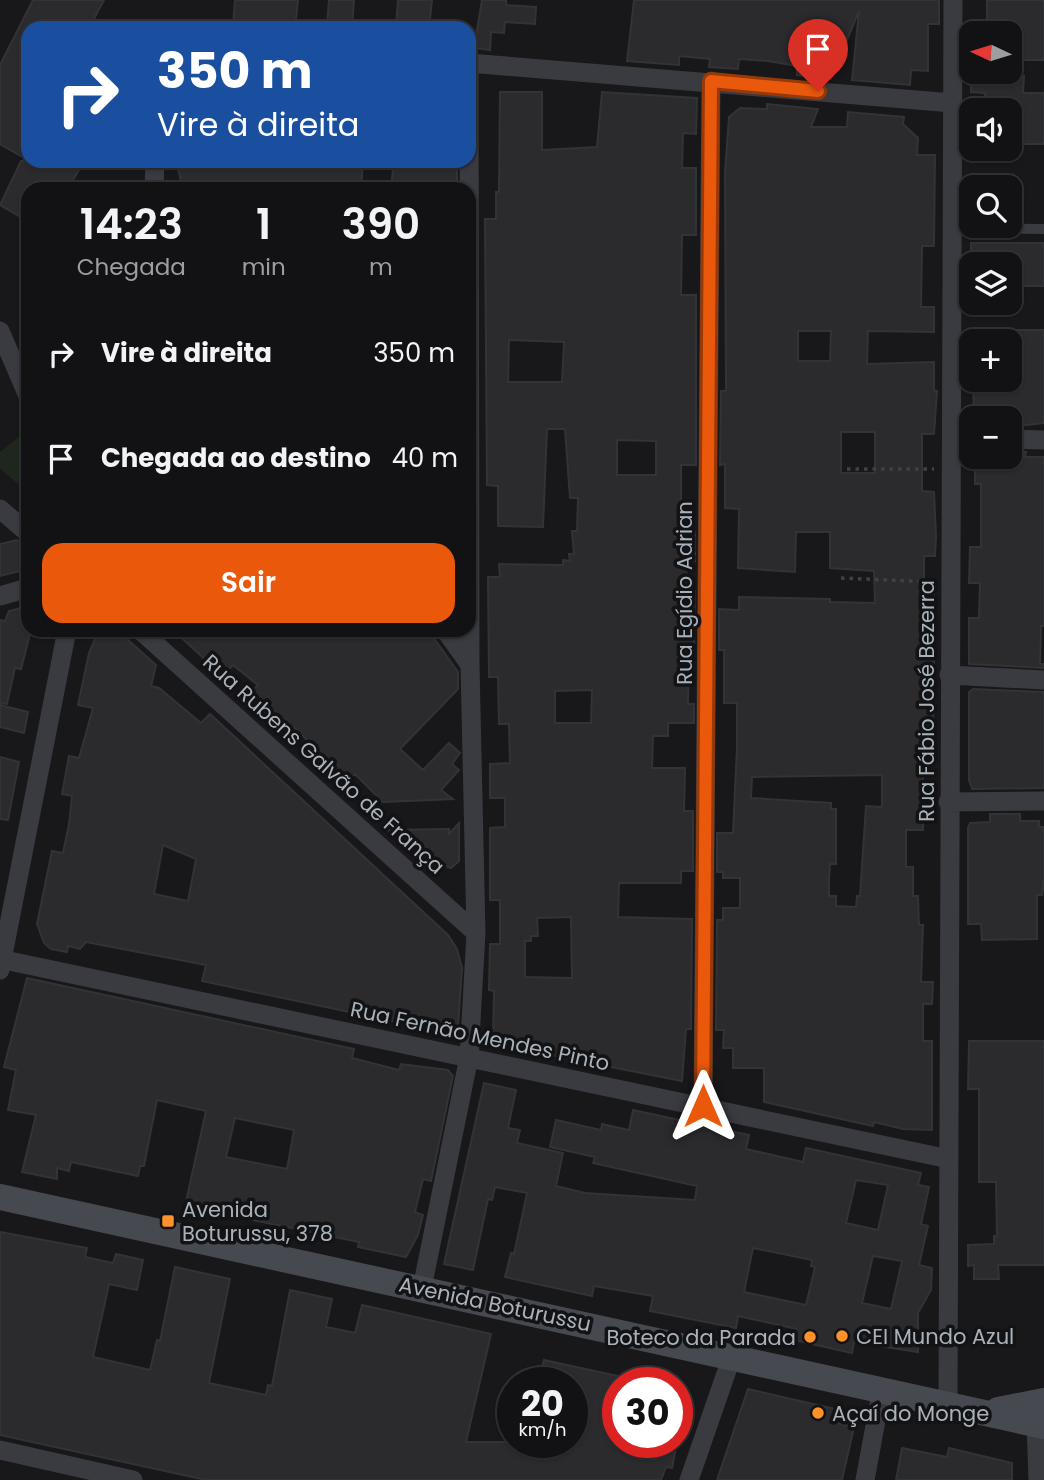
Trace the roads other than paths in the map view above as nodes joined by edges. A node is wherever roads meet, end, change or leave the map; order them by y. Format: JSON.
{"nodes":[{"id":1,"x":953,"y":0,"type":"edge"},
{"id":2,"x":476,"y":64,"type":"edge"},
{"id":3,"x":711,"y":81,"type":"junction"},
{"id":4,"x":953,"y":103,"type":"junction"},
{"id":5,"x":953,"y":228,"type":"junction"},
{"id":6,"x":1044,"y":229,"type":"edge"},
{"id":7,"x":0,"y":331,"type":"edge"},
{"id":8,"x":21,"y":380,"type":"edge"},
{"id":9,"x":961,"y":406,"type":"edge"},
{"id":10,"x":1022,"y":439,"type":"edge"},
{"id":11,"x":1044,"y":440,"type":"edge"},
{"id":12,"x":959,"y":446,"type":"edge"},
{"id":13,"x":0,"y":509,"type":"edge"},
{"id":14,"x":21,"y":527,"type":"edge"},
{"id":15,"x":21,"y":590,"type":"edge"},
{"id":16,"x":0,"y":596,"type":"edge"},
{"id":17,"x":66,"y":637,"type":"edge"},
{"id":18,"x":149,"y":637,"type":"edge"},
{"id":19,"x":450,"y":637,"type":"edge"},
{"id":20,"x":470,"y":637,"type":"edge"},
{"id":21,"x":470,"y":665,"type":"junction"},
{"id":22,"x":949,"y":675,"type":"junction"},
{"id":23,"x":1044,"y":680,"type":"edge"},
{"id":24,"x":948,"y":802,"type":"junction"},
{"id":25,"x":1044,"y":802,"type":"edge"},
{"id":26,"x":476,"y":933,"type":"junction"},
{"id":27,"x":1,"y":963,"type":"edge"},
{"id":28,"x":469,"y":1057,"type":"junction"},
{"id":29,"x":703,"y":1106,"type":"junction"},
{"id":30,"x":949,"y":1159,"type":"junction"},
{"id":31,"x":0,"y":1197,"type":"edge"},
{"id":32,"x":422,"y":1288,"type":"junction"},
{"id":33,"x":732,"y":1356,"type":"junction"},
{"id":34,"x":882,"y":1388,"type":"junction"},
{"id":35,"x":948,"y":1403,"type":"junction"},
{"id":36,"x":1041,"y":1417,"type":"edge"},
{"id":37,"x":0,"y":1450,"type":"edge"},
{"id":38,"x":133,"y":1480,"type":"edge"},
{"id":39,"x":689,"y":1480,"type":"edge"},
{"id":40,"x":865,"y":1480,"type":"edge"},
{"id":41,"x":1038,"y":1480,"type":"edge"}],
"edges":[{"from":1,"to":4,"type":"street","name":"Rua Fábio José Bezerra"},
{"from":2,"to":3,"type":"street"},
{"from":3,"to":4,"type":"street"},
{"from":3,"to":29,"type":"street","name":"Rua Egídio Adrian"},
{"from":4,"to":5,"type":"street","name":"Rua Fábio José Bezerra"},
{"from":5,"to":6,"type":"lane"},
{"from":5,"to":9,"type":"street","name":"Rua Fábio José Bezerra"},
{"from":7,"to":8,"type":"street"},
{"from":10,"to":11,"type":"street"},
{"from":12,"to":22,"type":"street","name":"Rua Fábio José Bezerra"},
{"from":13,"to":14,"type":"street"},
{"from":15,"to":16,"type":"street"},
{"from":17,"to":27,"type":"street"},
{"from":18,"to":26,"type":"street","name":"Rua Rubens Galvão de França"},
{"from":19,"to":21,"type":"street"},
{"from":20,"to":21,"type":"street"},
{"from":21,"to":26,"type":"street"},
{"from":22,"to":23,"type":"street"},
{"from":22,"to":24,"type":"street","name":"Rua Fábio José Bezerra"},
{"from":24,"to":25,"type":"street"},
{"from":24,"to":30,"type":"street","name":"Rua Fábio José Bezerra"},
{"from":26,"to":28,"type":"street"},
{"from":27,"to":28,"type":"street","name":"Rua Fernão Mendes Pinto"},
{"from":28,"to":29,"type":"street","name":"Rua Fernão Mendes Pinto"},
{"from":28,"to":32,"type":"street"},
{"from":29,"to":30,"type":"street","name":"Rua Fernão Mendes Pinto"},
{"from":30,"to":35,"type":"street","name":"Rua Fábio José Bezerra"},
{"from":31,"to":32,"type":"main road","name":"Avenida Boturussu"},
{"from":32,"to":33,"type":"main road","name":"Avenida Boturussu"},
{"from":33,"to":34,"type":"main road","name":"Avenida Boturussu"},
{"from":33,"to":39,"type":"street"},
{"from":34,"to":35,"type":"main road","name":"Avenida Boturussu"},
{"from":34,"to":40,"type":"street"},
{"from":35,"to":36,"type":"main road","name":"Avenida Boturussu"},
{"from":36,"to":41,"type":"street"},
{"from":37,"to":38,"type":"street"}]}
